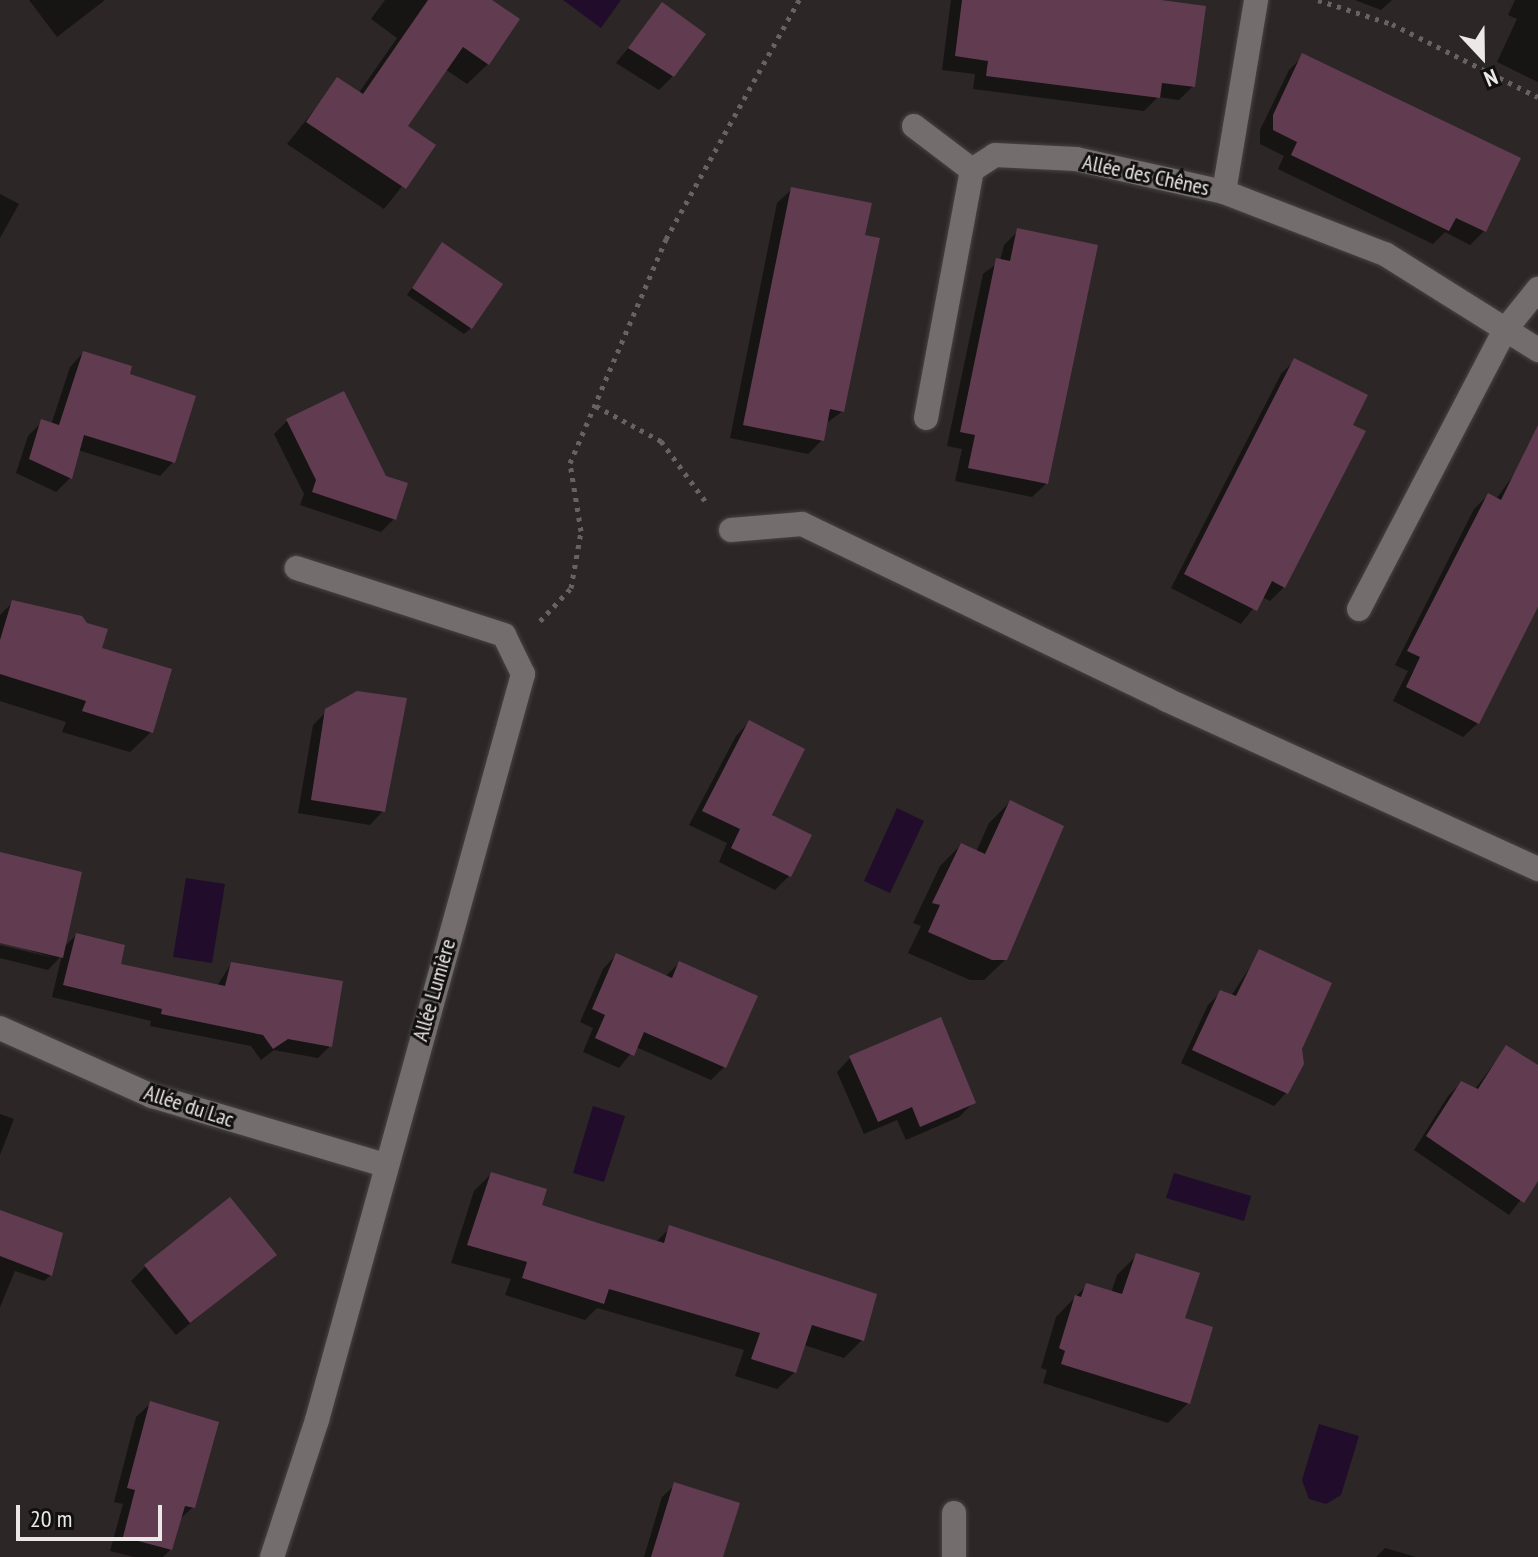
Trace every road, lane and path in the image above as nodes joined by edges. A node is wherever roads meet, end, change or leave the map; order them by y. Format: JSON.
{"nodes":[{"id":1,"x":799,"y":0,"type":"edge"},
{"id":2,"x":1256,"y":0,"type":"edge"},
{"id":3,"x":1318,"y":0,"type":"edge"},
{"id":4,"x":1538,"y":97,"type":"edge"},
{"id":5,"x":914,"y":126,"type":"dead end"},
{"id":6,"x":972,"y":170,"type":"junction"},
{"id":7,"x":1224,"y":192,"type":"junction"},
{"id":8,"x":1538,"y":289,"type":"edge"},
{"id":9,"x":1505,"y":330,"type":"junction"},
{"id":10,"x":1538,"y":350,"type":"edge"},
{"id":11,"x":596,"y":406,"type":"junction"},
{"id":12,"x":926,"y":418,"type":"dead end"},
{"id":13,"x":731,"y":530,"type":"joint"},
{"id":14,"x":297,"y":568,"type":"dead end"},
{"id":15,"x":1359,"y":609,"type":"dead end"},
{"id":16,"x":512,"y":652,"type":"junction"},
{"id":17,"x":1538,"y":869,"type":"edge"},
{"id":18,"x":0,"y":1028,"type":"edge"},
{"id":19,"x":385,"y":1165,"type":"junction"},
{"id":20,"x":954,"y":1513,"type":"dead end"},
{"id":21,"x":272,"y":1557,"type":"edge"},
{"id":22,"x":954,"y":1557,"type":"edge"}],
"edges":[{"from":1,"to":11,"type":"path"},
{"from":2,"to":7,"type":"street"},
{"from":3,"to":4,"type":"path"},
{"from":5,"to":6,"type":"street"},
{"from":6,"to":7,"type":"street","name":"Allée des Chênes"},
{"from":6,"to":12,"type":"street"},
{"from":7,"to":9,"type":"street","name":"Allée des Chênes"},
{"from":8,"to":9,"type":"street"},
{"from":9,"to":10,"type":"street","name":"Allée des Chênes"},
{"from":9,"to":15,"type":"street"},
{"from":11,"to":13,"type":"path"},
{"from":11,"to":16,"type":"path"},
{"from":13,"to":17,"type":"street"},
{"from":14,"to":16,"type":"street"},
{"from":16,"to":19,"type":"street","name":"Allée Lumière"},
{"from":18,"to":19,"type":"street","name":"Allée du Lac"},
{"from":19,"to":21,"type":"street","name":"Allée Lumière"},
{"from":20,"to":22,"type":"street"}]}
